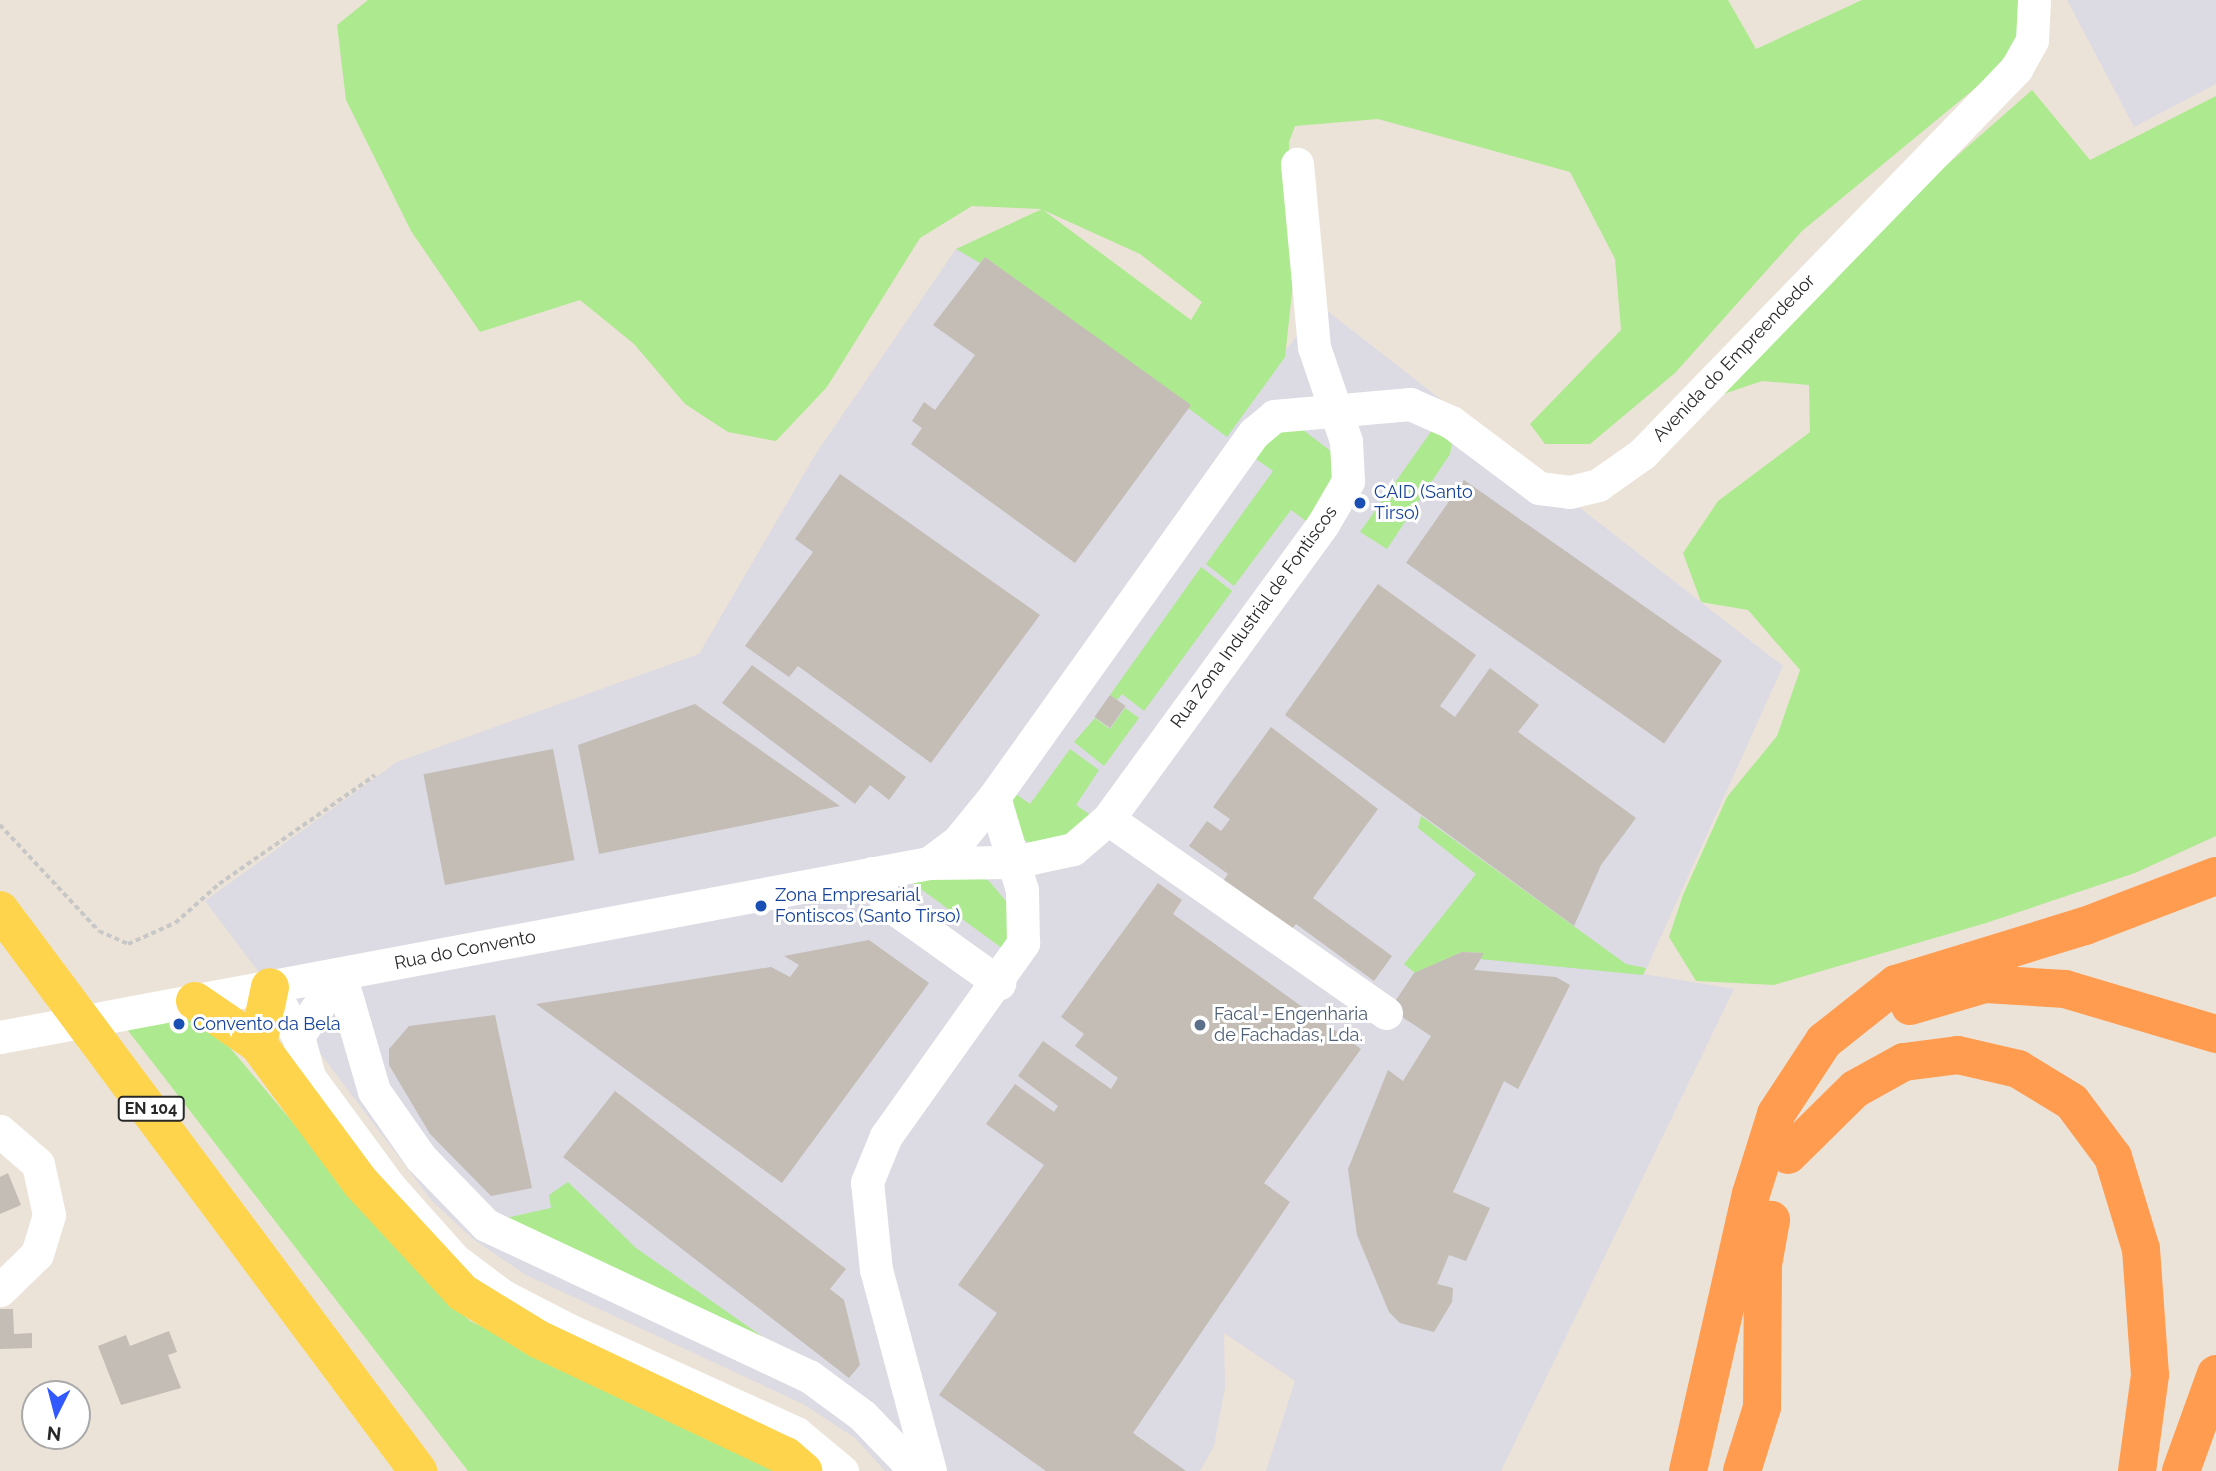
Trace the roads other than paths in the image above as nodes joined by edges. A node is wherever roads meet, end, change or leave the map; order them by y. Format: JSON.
{"nodes":[{"id":1,"x":2034,"y":0,"type":"edge"},
{"id":2,"x":1297,"y":164,"type":"dead end"},
{"id":3,"x":1334,"y":407,"type":"junction"},
{"id":4,"x":994,"y":797,"type":"junction"},
{"id":5,"x":1108,"y":819,"type":"junction"},
{"id":6,"x":1014,"y":862,"type":"junction"},
{"id":7,"x":929,"y":863,"type":"junction"},
{"id":8,"x":872,"y":873,"type":"junction"},
{"id":9,"x":2216,"y":876,"type":"edge"},
{"id":10,"x":0,"y":910,"type":"edge"},
{"id":11,"x":1973,"y":958,"type":"junction"},
{"id":12,"x":340,"y":974,"type":"junction"},
{"id":13,"x":999,"y":983,"type":"junction"},
{"id":14,"x":270,"y":987,"type":"junction"},
{"id":15,"x":195,"y":1002,"type":"junction"},
{"id":16,"x":1386,"y":1013,"type":"dead end"},
{"id":17,"x":2216,"y":1016,"type":"edge"},
{"id":18,"x":2216,"y":1034,"type":"edge"},
{"id":19,"x":10,"y":1035,"type":"edge"},
{"id":20,"x":298,"y":1035,"type":"junction"},
{"id":21,"x":258,"y":1044,"type":"junction"},
{"id":22,"x":0,"y":1131,"type":"edge"},
{"id":23,"x":1788,"y":1155,"type":"junction"},
{"id":24,"x":1735,"y":1276,"type":"junction"},
{"id":25,"x":0,"y":1290,"type":"edge"},
{"id":26,"x":301,"y":1308,"type":"junction"},
{"id":27,"x":1760,"y":1362,"type":"junction"},
{"id":28,"x":2216,"y":1374,"type":"edge"},
{"id":29,"x":418,"y":1471,"type":"edge"},
{"id":30,"x":439,"y":1471,"type":"edge"},
{"id":31,"x":803,"y":1471,"type":"edge"},
{"id":32,"x":842,"y":1471,"type":"edge"},
{"id":33,"x":916,"y":1471,"type":"edge"},
{"id":34,"x":930,"y":1471,"type":"edge"},
{"id":35,"x":1688,"y":1471,"type":"edge"},
{"id":36,"x":1711,"y":1471,"type":"edge"},
{"id":37,"x":1728,"y":1471,"type":"edge"},
{"id":38,"x":1742,"y":1471,"type":"edge"},
{"id":39,"x":2137,"y":1471,"type":"edge"},
{"id":40,"x":2181,"y":1471,"type":"edge"}],
"edges":[{"from":1,"to":3,"type":"street","name":"Avenida do Empreendedor"},
{"from":2,"to":3,"type":"street","name":"Rua Zona Industrial de Fontiscos"},
{"from":3,"to":4,"type":"street"},
{"from":3,"to":5,"type":"street","name":"Rua Zona Industrial de Fontiscos"},
{"from":4,"to":6,"type":"street"},
{"from":4,"to":7,"type":"street"},
{"from":5,"to":6,"type":"street","name":"Rua Zona Industrial de Fontiscos"},
{"from":5,"to":16,"type":"street"},
{"from":6,"to":7,"type":"street","name":"Rua Zona Industrial de Fontiscos"},
{"from":6,"to":13,"type":"street"},
{"from":7,"to":8,"type":"street","name":"Rua do Convento"},
{"from":8,"to":12,"type":"street","name":"Rua do Convento"},
{"from":8,"to":13,"type":"street"},
{"from":9,"to":11,"type":"highway"},
{"from":10,"to":26,"type":"main road","number":"EN 104"},
{"from":11,"to":17,"type":"highway"},
{"from":11,"to":24,"type":"highway"},
{"from":12,"to":14,"type":"street","name":"Rua do Convento"},
{"from":12,"to":20,"type":"street"},
{"from":12,"to":33,"type":"street"},
{"from":13,"to":34,"type":"street"},
{"from":14,"to":15,"type":"street","name":"Rua do Convento"},
{"from":14,"to":20,"type":"street"},
{"from":14,"to":21,"type":"main road"},
{"from":15,"to":19,"type":"street","name":"Rua do Convento"},
{"from":15,"to":21,"type":"main road"},
{"from":18,"to":23,"type":"highway"},
{"from":20,"to":32,"type":"street"},
{"from":21,"to":31,"type":"main road"},
{"from":22,"to":25,"type":"street"},
{"from":23,"to":27,"type":"highway"},
{"from":23,"to":39,"type":"highway"},
{"from":24,"to":35,"type":"highway"},
{"from":24,"to":36,"type":"highway"},
{"from":26,"to":29,"type":"main road","number":"EN 104"},
{"from":26,"to":30,"type":"main road","number":"EN 104"},
{"from":27,"to":37,"type":"highway"},
{"from":27,"to":38,"type":"highway"},
{"from":28,"to":40,"type":"highway"}]}
